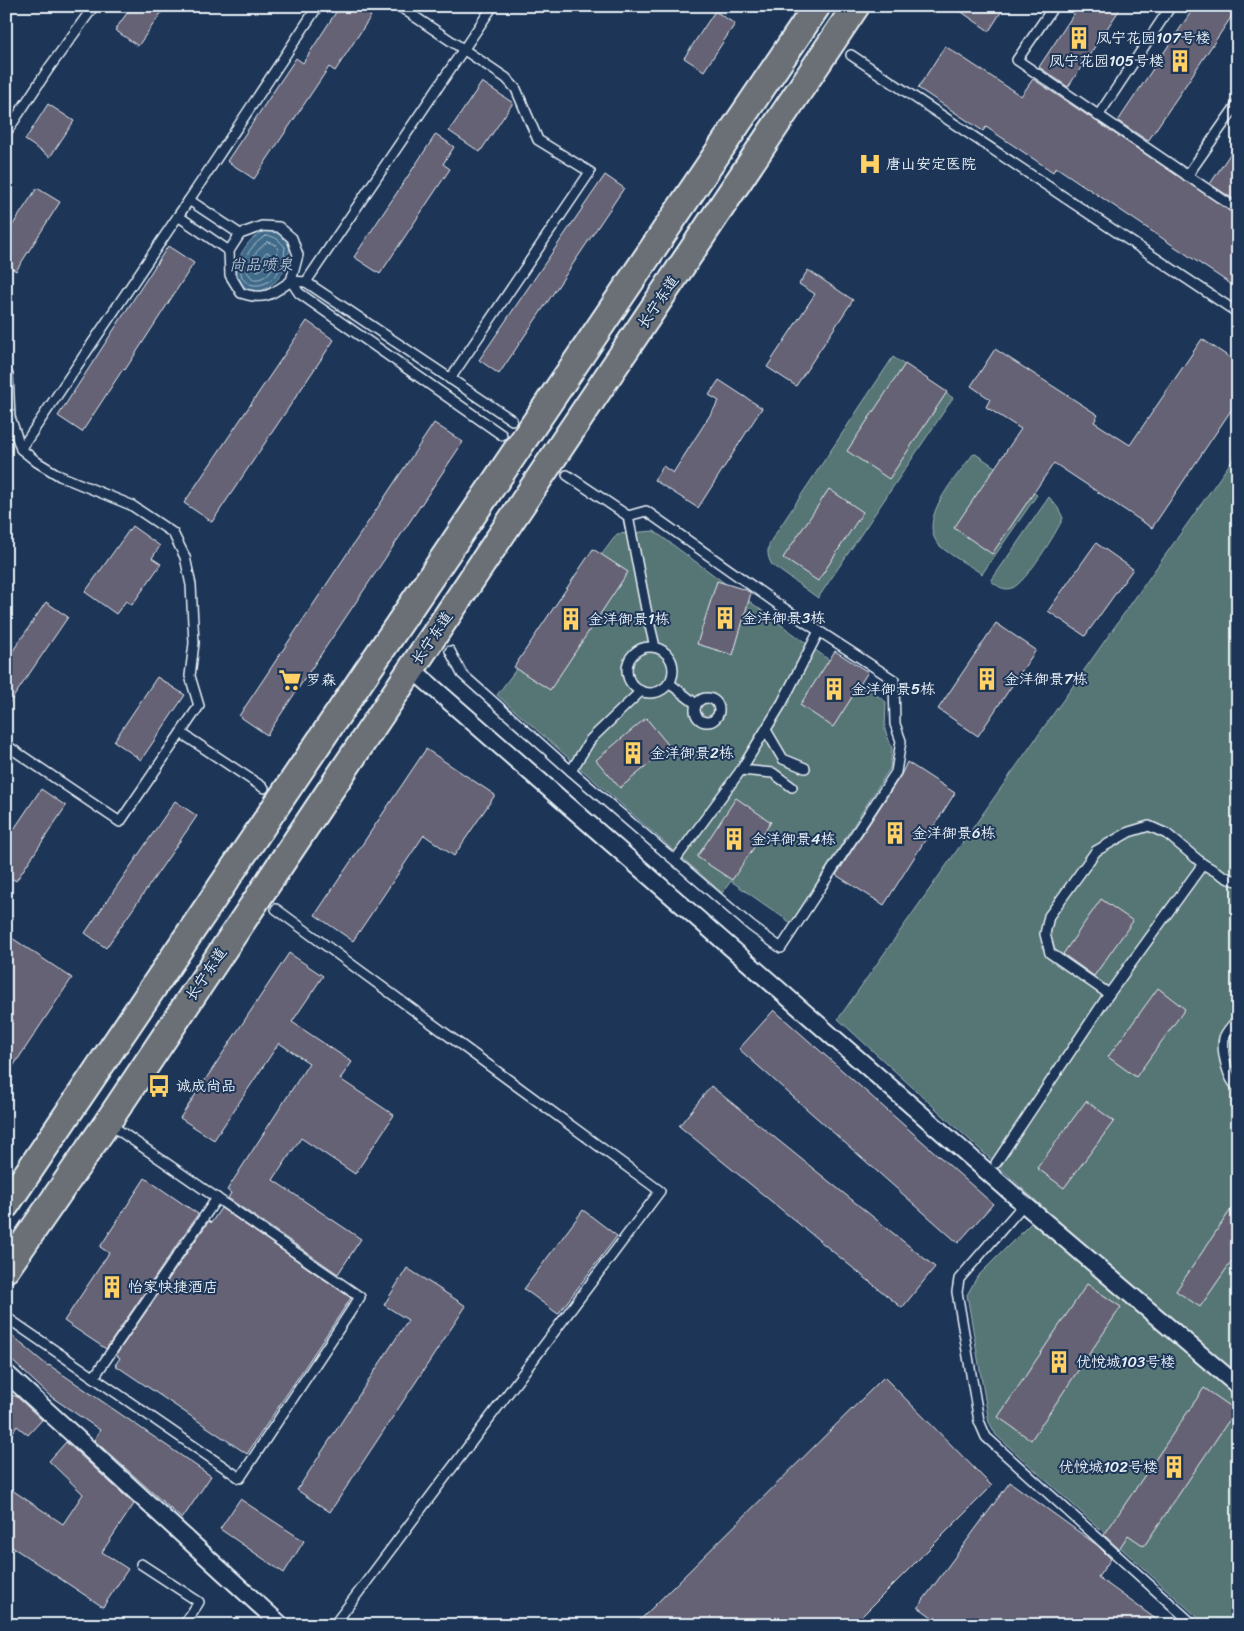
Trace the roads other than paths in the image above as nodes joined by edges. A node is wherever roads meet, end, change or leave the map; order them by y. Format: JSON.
{"nodes":[{"id":1,"x":94,"y":6,"type":"edge"},
{"id":2,"x":318,"y":6,"type":"edge"},
{"id":3,"x":399,"y":6,"type":"edge"},
{"id":4,"x":493,"y":6,"type":"edge"},
{"id":5,"x":817,"y":6,"type":"edge"},
{"id":6,"x":856,"y":6,"type":"edge"},
{"id":7,"x":1054,"y":6,"type":"edge"},
{"id":8,"x":1171,"y":6,"type":"edge"},
{"id":9,"x":463,"y":50,"type":"junction"},
{"id":10,"x":851,"y":55,"type":"dead end"},
{"id":11,"x":1238,"y":103,"type":"edge"},
{"id":12,"x":1098,"y":116,"type":"junction"},
{"id":13,"x":6,"y":133,"type":"edge"},
{"id":14,"x":1187,"y":176,"type":"junction"},
{"id":15,"x":189,"y":200,"type":"junction"},
{"id":16,"x":1238,"y":210,"type":"edge"},
{"id":17,"x":178,"y":216,"type":"junction"},
{"id":18,"x":240,"y":234,"type":"junction"},
{"id":19,"x":229,"y":251,"type":"junction"},
{"id":20,"x":291,"y":280,"type":"junction"},
{"id":21,"x":306,"y":282,"type":"junction"},
{"id":22,"x":1238,"y":313,"type":"edge"},
{"id":23,"x":6,"y":371,"type":"edge"},
{"id":24,"x":450,"y":379,"type":"junction"},
{"id":25,"x":512,"y":420,"type":"dead end"},
{"id":26,"x":502,"y":435,"type":"dead end"},
{"id":27,"x":21,"y":449,"type":"junction"},
{"id":28,"x":567,"y":475,"type":"dead end"},
{"id":29,"x":628,"y":516,"type":"junction"},
{"id":30,"x":819,"y":631,"type":"junction"},
{"id":31,"x":655,"y":647,"type":"junction"},
{"id":32,"x":450,"y":651,"type":"dead end"},
{"id":33,"x":412,"y":669,"type":"junction"},
{"id":34,"x":669,"y":683,"type":"junction"},
{"id":35,"x":642,"y":691,"type":"junction"},
{"id":36,"x":696,"y":704,"type":"dead end"},
{"id":37,"x":766,"y":730,"type":"junction"},
{"id":38,"x":181,"y":733,"type":"junction"},
{"id":39,"x":6,"y":745,"type":"edge"},
{"id":40,"x":805,"y":768,"type":"dead end"},
{"id":41,"x":742,"y":770,"type":"junction"},
{"id":42,"x":571,"y":771,"type":"junction"},
{"id":43,"x":792,"y":787,"type":"dead end"},
{"id":44,"x":264,"y":788,"type":"dead end"},
{"id":45,"x":675,"y":860,"type":"junction"},
{"id":46,"x":1202,"y":864,"type":"junction"},
{"id":47,"x":1238,"y":881,"type":"edge"},
{"id":48,"x":276,"y":909,"type":"dead end"},
{"id":49,"x":1109,"y":994,"type":"junction"},
{"id":50,"x":1238,"y":1018,"type":"edge"},
{"id":51,"x":1238,"y":1088,"type":"edge"},
{"id":52,"x":107,"y":1122,"type":"junction"},
{"id":53,"x":996,"y":1163,"type":"dead end"},
{"id":54,"x":216,"y":1198,"type":"junction"},
{"id":55,"x":6,"y":1204,"type":"edge"},
{"id":56,"x":1024,"y":1204,"type":"junction"},
{"id":57,"x":6,"y":1269,"type":"edge"},
{"id":58,"x":6,"y":1317,"type":"edge"},
{"id":59,"x":6,"y":1373,"type":"edge"},
{"id":60,"x":94,"y":1377,"type":"junction"},
{"id":61,"x":1238,"y":1386,"type":"edge"},
{"id":62,"x":140,"y":1564,"type":"dead end"},
{"id":63,"x":184,"y":1625,"type":"edge"},
{"id":64,"x":281,"y":1625,"type":"edge"},
{"id":65,"x":334,"y":1625,"type":"edge"},
{"id":66,"x":1194,"y":1625,"type":"edge"}],
"edges":[{"from":1,"to":13,"type":"lane"},
{"from":2,"to":15,"type":"lane"},
{"from":3,"to":9,"type":"lane"},
{"from":4,"to":9,"type":"lane"},
{"from":5,"to":55,"type":"main road"},
{"from":6,"to":33,"type":"main road","name":"长宁东道"},
{"from":7,"to":12,"type":"lane"},
{"from":8,"to":12,"type":"lane"},
{"from":9,"to":21,"type":"lane"},
{"from":9,"to":24,"type":"lane"},
{"from":10,"to":22,"type":"lane"},
{"from":11,"to":14,"type":"lane"},
{"from":12,"to":14,"type":"lane"},
{"from":14,"to":16,"type":"lane"},
{"from":15,"to":17,"type":"lane"},
{"from":15,"to":18,"type":"lane"},
{"from":17,"to":19,"type":"lane"},
{"from":17,"to":27,"type":"lane"},
{"from":18,"to":19,"type":"lane"},
{"from":18,"to":20,"type":"lane"},
{"from":19,"to":20,"type":"lane"},
{"from":20,"to":21,"type":"lane"},
{"from":20,"to":26,"type":"lane"},
{"from":21,"to":24,"type":"lane"},
{"from":23,"to":27,"type":"lane"},
{"from":24,"to":25,"type":"lane"},
{"from":27,"to":38,"type":"lane"},
{"from":28,"to":29,"type":"lane"},
{"from":29,"to":30,"type":"lane"},
{"from":29,"to":31,"type":"lane"},
{"from":30,"to":37,"type":"lane"},
{"from":30,"to":45,"type":"lane"},
{"from":31,"to":34,"type":"lane"},
{"from":31,"to":35,"type":"lane"},
{"from":32,"to":42,"type":"lane"},
{"from":33,"to":52,"type":"main road","name":"长宁东道"},
{"from":33,"to":56,"type":"street"},
{"from":34,"to":35,"type":"lane"},
{"from":34,"to":36,"type":"lane"},
{"from":35,"to":42,"type":"lane"},
{"from":37,"to":40,"type":"lane"},
{"from":37,"to":41,"type":"lane"},
{"from":38,"to":39,"type":"lane"},
{"from":38,"to":44,"type":"lane"},
{"from":41,"to":43,"type":"lane"},
{"from":41,"to":45,"type":"lane"},
{"from":42,"to":45,"type":"lane"},
{"from":46,"to":47,"type":"lane"},
{"from":46,"to":49,"type":"lane"},
{"from":46,"to":49,"type":"lane"},
{"from":48,"to":65,"type":"lane"},
{"from":49,"to":53,"type":"lane"},
{"from":50,"to":51,"type":"lane"},
{"from":52,"to":54,"type":"lane"},
{"from":52,"to":57,"type":"main road","name":"长宁东道"},
{"from":54,"to":60,"type":"lane"},
{"from":54,"to":60,"type":"lane"},
{"from":56,"to":61,"type":"street"},
{"from":56,"to":66,"type":"lane"},
{"from":58,"to":60,"type":"lane"},
{"from":59,"to":64,"type":"street"},
{"from":62,"to":63,"type":"lane"}]}
